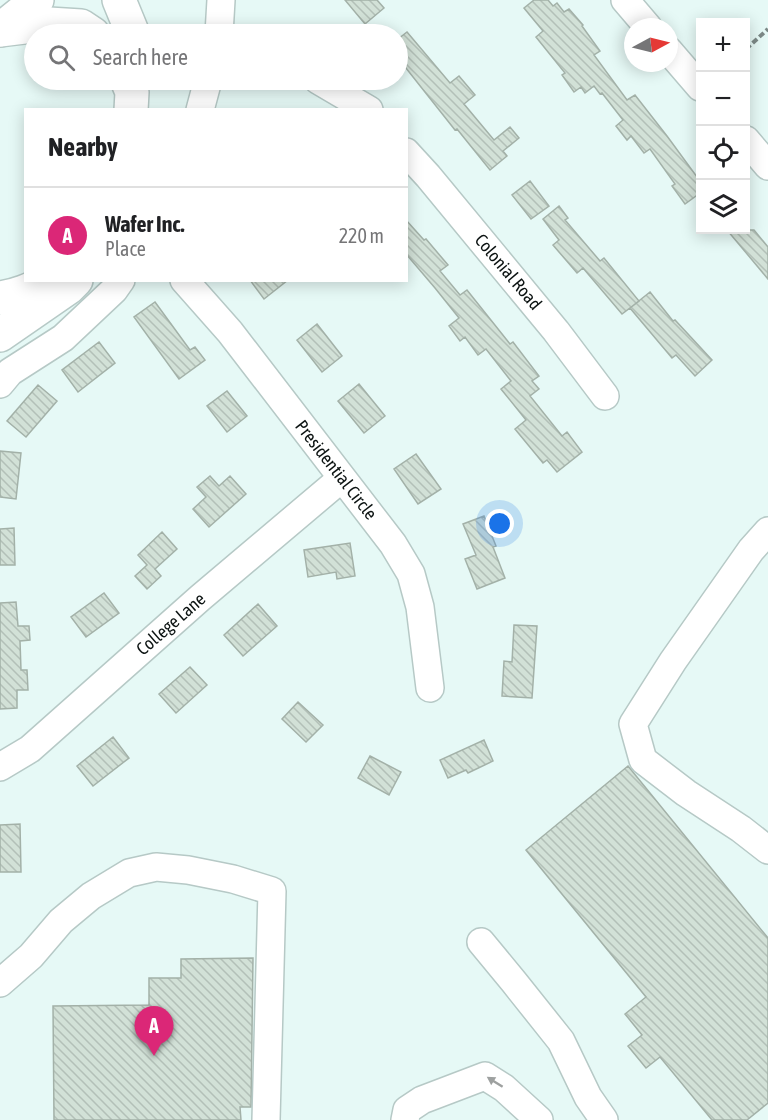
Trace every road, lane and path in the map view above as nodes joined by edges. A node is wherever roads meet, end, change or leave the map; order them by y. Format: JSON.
{"nodes":[{"id":1,"x":37,"y":0,"type":"edge"},
{"id":2,"x":119,"y":0,"type":"edge"},
{"id":3,"x":134,"y":0,"type":"edge"},
{"id":4,"x":221,"y":0,"type":"edge"},
{"id":5,"x":625,"y":0,"type":"edge"},
{"id":6,"x":640,"y":18,"type":"edge"},
{"id":7,"x":129,"y":24,"type":"edge"},
{"id":8,"x":138,"y":24,"type":"edge"},
{"id":9,"x":220,"y":24,"type":"edge"},
{"id":10,"x":24,"y":27,"type":"edge"},
{"id":11,"x":768,"y":29,"type":"edge"},
{"id":12,"x":0,"y":30,"type":"edge"},
{"id":13,"x":750,"y":45,"type":"edge"},
{"id":14,"x":678,"y":61,"type":"edge"},
{"id":15,"x":696,"y":82,"type":"edge"},
{"id":16,"x":131,"y":90,"type":"edge"},
{"id":17,"x":145,"y":90,"type":"edge"},
{"id":18,"x":205,"y":90,"type":"edge"},
{"id":19,"x":335,"y":90,"type":"edge"},
{"id":20,"x":131,"y":108,"type":"edge"},
{"id":21,"x":144,"y":108,"type":"edge"},
{"id":22,"x":201,"y":108,"type":"edge"},
{"id":23,"x":366,"y":108,"type":"edge"},
{"id":24,"x":750,"y":145,"type":"edge"},
{"id":25,"x":408,"y":154,"type":"edge"},
{"id":26,"x":768,"y":166,"type":"edge"},
{"id":27,"x":43,"y":282,"type":"edge"},
{"id":28,"x":74,"y":282,"type":"edge"},
{"id":29,"x":120,"y":282,"type":"edge"},
{"id":30,"x":186,"y":282,"type":"edge"},
{"id":31,"x":0,"y":298,"type":"edge"},
{"id":32,"x":0,"y":335,"type":"edge"},
{"id":33,"x":0,"y":384,"type":"edge"},
{"id":34,"x":605,"y":396,"type":"dead end"},
{"id":35,"x":342,"y":478,"type":"junction"},
{"id":36,"x":768,"y":531,"type":"edge"},
{"id":37,"x":430,"y":688,"type":"dead end"},
{"id":38,"x":0,"y":767,"type":"edge"},
{"id":39,"x":768,"y":850,"type":"edge"},
{"id":40,"x":481,"y":942,"type":"dead end"},
{"id":41,"x":0,"y":983,"type":"edge"},
{"id":42,"x":267,"y":1120,"type":"edge"},
{"id":43,"x":405,"y":1120,"type":"edge"},
{"id":44,"x":539,"y":1120,"type":"edge"},
{"id":45,"x":604,"y":1120,"type":"edge"}],
"edges":[{"from":1,"to":12,"type":"main road"},
{"from":2,"to":7,"type":"main road"},
{"from":3,"to":8,"type":"main road"},
{"from":4,"to":9,"type":"street"},
{"from":5,"to":6,"type":"street"},
{"from":10,"to":12,"type":"main road"},
{"from":11,"to":13,"type":"path"},
{"from":14,"to":15,"type":"street"},
{"from":16,"to":20,"type":"main road"},
{"from":17,"to":21,"type":"main road"},
{"from":18,"to":22,"type":"street"},
{"from":19,"to":23,"type":"street"},
{"from":24,"to":26,"type":"street"},
{"from":25,"to":34,"type":"street","name":"Colonial Road"},
{"from":27,"to":31,"type":"main road"},
{"from":28,"to":32,"type":"main road"},
{"from":29,"to":33,"type":"street"},
{"from":30,"to":35,"type":"street","name":"Presidential Circle"},
{"from":35,"to":37,"type":"street","name":"Presidential Circle"},
{"from":35,"to":38,"type":"street","name":"College Lane"},
{"from":36,"to":39,"type":"street"},
{"from":40,"to":45,"type":"street"},
{"from":41,"to":42,"type":"street"},
{"from":44,"to":43,"type":"street","one_way":true}]}
